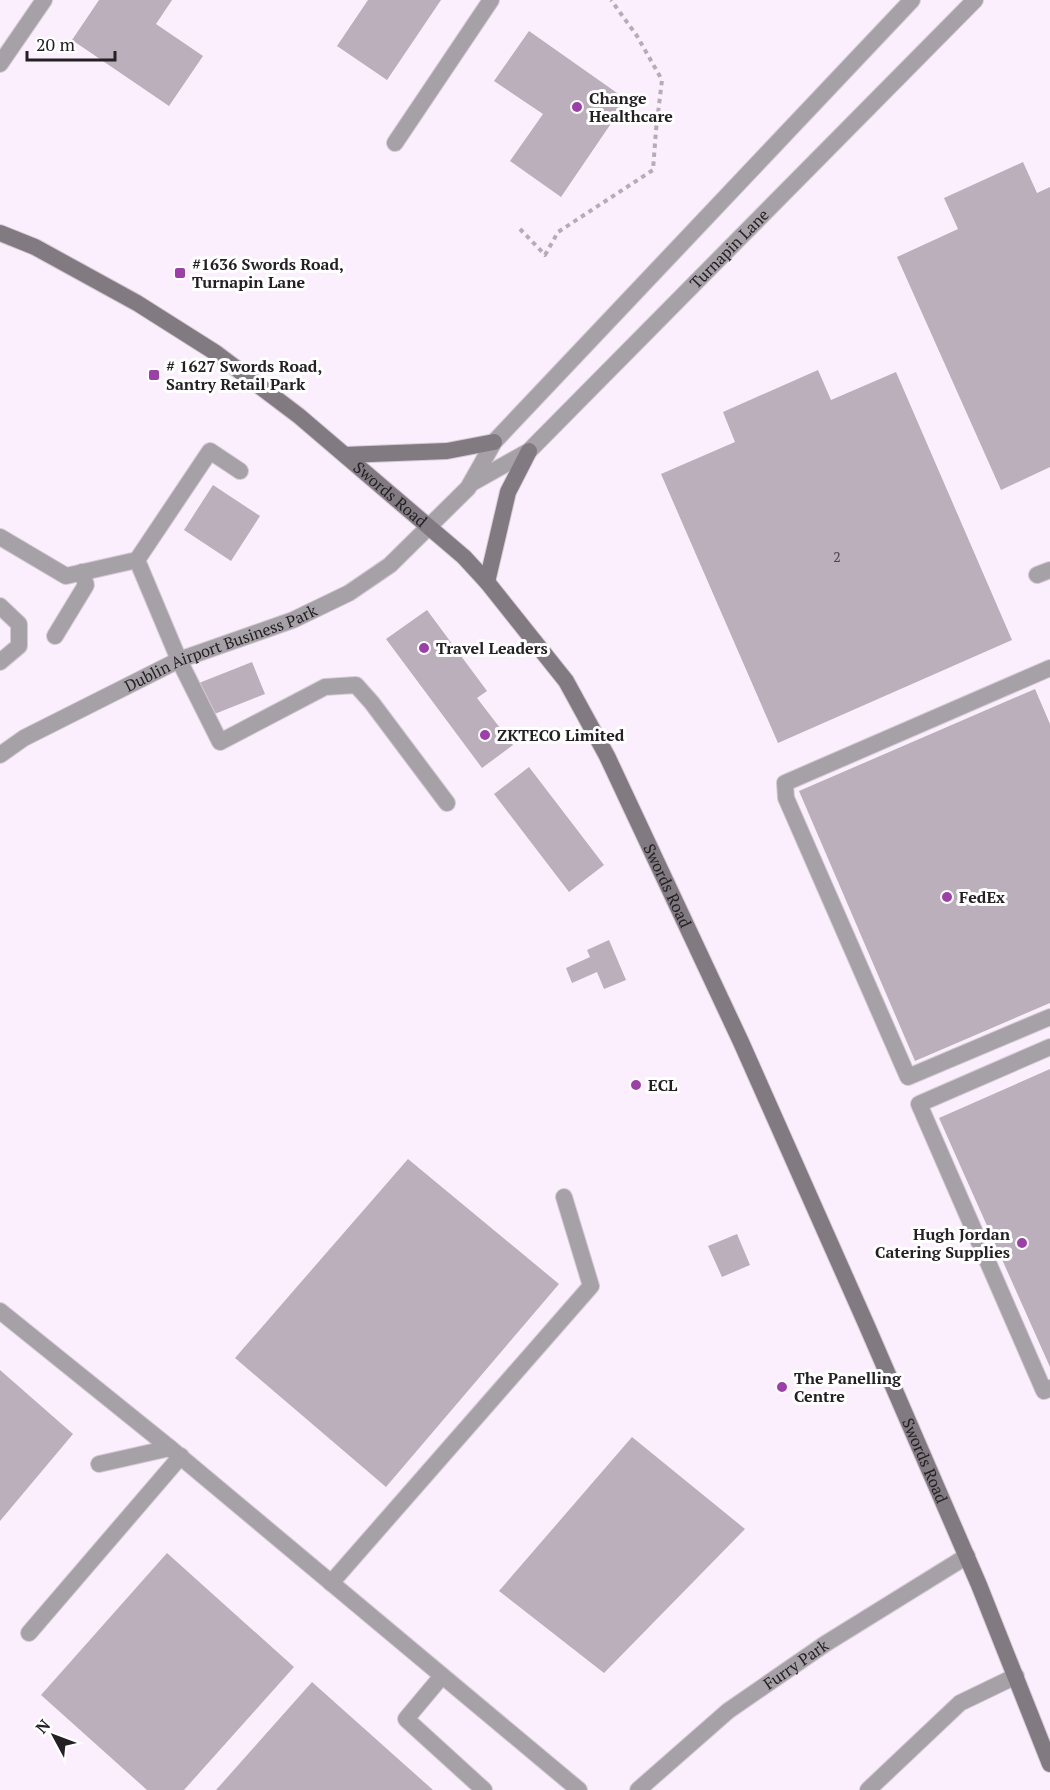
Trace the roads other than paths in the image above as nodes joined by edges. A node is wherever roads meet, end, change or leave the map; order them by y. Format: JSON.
{"nodes":[{"id":1,"x":44,"y":0,"type":"edge"},
{"id":2,"x":491,"y":0,"type":"edge"},
{"id":3,"x":912,"y":0,"type":"edge"},
{"id":4,"x":975,"y":0,"type":"edge"},
{"id":5,"x":0,"y":62,"type":"edge"},
{"id":6,"x":395,"y":143,"type":"dead end"},
{"id":7,"x":0,"y":233,"type":"edge"},
{"id":8,"x":494,"y":442,"type":"junction"},
{"id":9,"x":529,"y":452,"type":"junction"},
{"id":10,"x":345,"y":455,"type":"junction"},
{"id":11,"x":240,"y":471,"type":"dead end"},
{"id":12,"x":471,"y":484,"type":"junction"},
{"id":13,"x":429,"y":526,"type":"junction"},
{"id":14,"x":0,"y":537,"type":"edge"},
{"id":15,"x":137,"y":560,"type":"junction"},
{"id":16,"x":82,"y":572,"type":"junction"},
{"id":17,"x":487,"y":582,"type":"junction"},
{"id":18,"x":0,"y":606,"type":"edge"},
{"id":19,"x":55,"y":636,"type":"dead end"},
{"id":20,"x":179,"y":660,"type":"junction"},
{"id":21,"x":0,"y":662,"type":"edge"},
{"id":22,"x":1050,"y":668,"type":"edge"},
{"id":23,"x":0,"y":755,"type":"edge"},
{"id":24,"x":447,"y":803,"type":"dead end"},
{"id":25,"x":1050,"y":1017,"type":"edge"},
{"id":26,"x":1050,"y":1047,"type":"edge"},
{"id":27,"x":564,"y":1197,"type":"dead end"},
{"id":28,"x":0,"y":1311,"type":"edge"},
{"id":29,"x":1050,"y":1388,"type":"edge"},
{"id":30,"x":176,"y":1452,"type":"junction"},
{"id":31,"x":99,"y":1464,"type":"dead end"},
{"id":32,"x":967,"y":1557,"type":"junction"},
{"id":33,"x":331,"y":1583,"type":"junction"},
{"id":34,"x":29,"y":1633,"type":"dead end"},
{"id":35,"x":442,"y":1676,"type":"junction"},
{"id":36,"x":1016,"y":1676,"type":"junction"},
{"id":37,"x":1050,"y":1764,"type":"edge"},
{"id":38,"x":870,"y":1789,"type":"edge"},
{"id":39,"x":484,"y":1790,"type":"edge"},
{"id":40,"x":579,"y":1790,"type":"edge"},
{"id":41,"x":638,"y":1790,"type":"edge"}],
"edges":[{"from":1,"to":5,"type":"street"},
{"from":2,"to":6,"type":"street"},
{"from":3,"to":8,"type":"street","name":"Turnapin Lane"},
{"from":4,"to":9,"type":"street","name":"Turnapin Lane"},
{"from":7,"to":10,"type":"main road","name":"Swords Road"},
{"from":8,"to":10,"type":"main road"},
{"from":8,"to":12,"type":"street","name":"Turnapin Lane"},
{"from":9,"to":12,"type":"street","name":"Turnapin Lane"},
{"from":9,"to":17,"type":"main road"},
{"from":10,"to":13,"type":"main road","name":"Swords Road"},
{"from":11,"to":15,"type":"street"},
{"from":12,"to":13,"type":"street","name":"Turnapin Lane"},
{"from":13,"to":17,"type":"main road","name":"Swords Road"},
{"from":13,"to":20,"type":"street","name":"Dublin Airport Business Park"},
{"from":14,"to":16,"type":"street"},
{"from":15,"to":16,"type":"street"},
{"from":15,"to":20,"type":"street"},
{"from":16,"to":19,"type":"street"},
{"from":17,"to":32,"type":"main road","name":"Swords Road"},
{"from":18,"to":21,"type":"street"},
{"from":20,"to":23,"type":"street","name":"Dublin Airport Business Park"},
{"from":20,"to":24,"type":"street"},
{"from":22,"to":25,"type":"street"},
{"from":26,"to":29,"type":"street"},
{"from":27,"to":33,"type":"street"},
{"from":28,"to":30,"type":"street"},
{"from":30,"to":31,"type":"street"},
{"from":30,"to":33,"type":"street"},
{"from":30,"to":34,"type":"street"},
{"from":32,"to":36,"type":"main road","name":"Swords Road"},
{"from":32,"to":41,"type":"street","name":"Furry Park"},
{"from":33,"to":35,"type":"street"},
{"from":35,"to":39,"type":"street"},
{"from":35,"to":40,"type":"street"},
{"from":36,"to":37,"type":"main road","name":"Swords Road"},
{"from":36,"to":38,"type":"street"}]}
